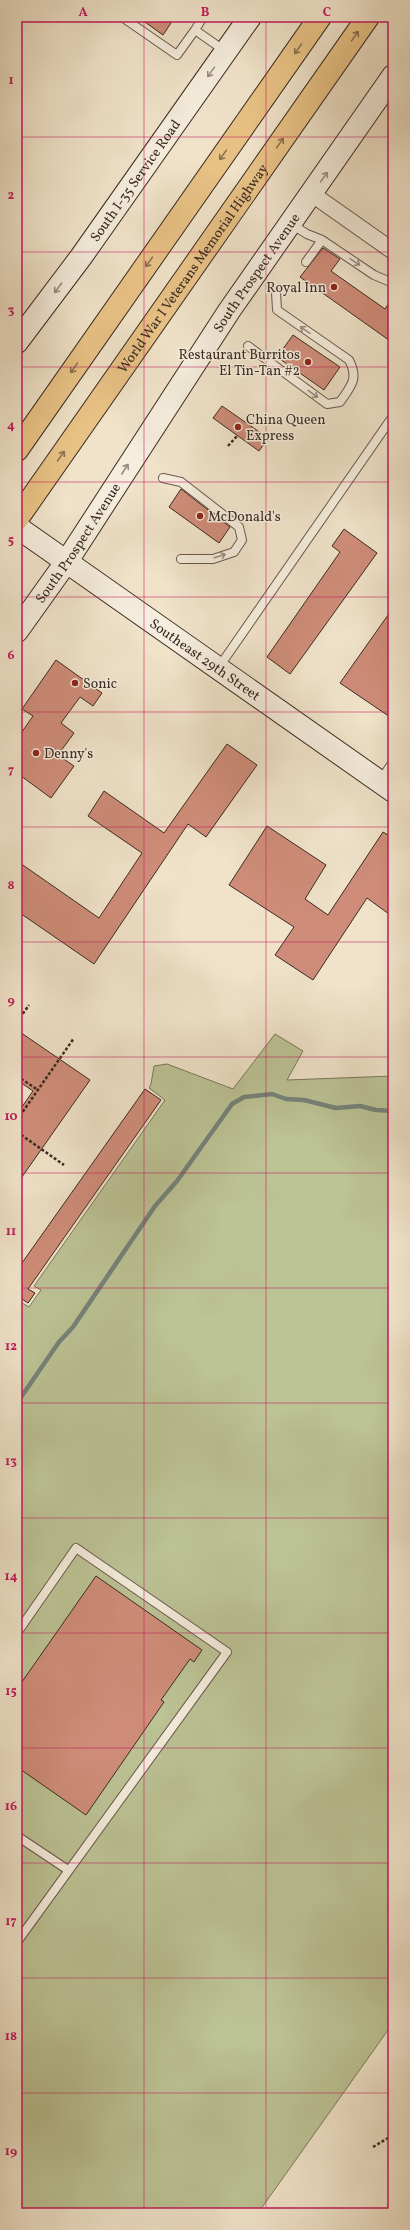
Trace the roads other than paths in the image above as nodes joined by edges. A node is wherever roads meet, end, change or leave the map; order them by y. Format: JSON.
{"nodes":[{"id":1,"x":122,"y":17,"type":"edge"},
{"id":2,"x":203,"y":17,"type":"edge"},
{"id":3,"x":250,"y":17,"type":"edge"},
{"id":4,"x":320,"y":17,"type":"edge"},
{"id":5,"x":368,"y":17,"type":"edge"},
{"id":6,"x":195,"y":30,"type":"junction"},
{"id":7,"x":225,"y":52,"type":"junction"},
{"id":8,"x":393,"y":76,"type":"edge"},
{"id":9,"x":312,"y":194,"type":"junction"},
{"id":10,"x":291,"y":224,"type":"junction"},
{"id":11,"x":322,"y":240,"type":"junction"},
{"id":12,"x":393,"y":251,"type":"edge"},
{"id":13,"x":306,"y":262,"type":"dead end"},
{"id":14,"x":393,"y":283,"type":"edge"},
{"id":15,"x":276,"y":292,"type":"dead end"},
{"id":16,"x":17,"y":342,"type":"edge"},
{"id":17,"x":248,"y":346,"type":"dead end"},
{"id":18,"x":393,"y":416,"type":"edge"},
{"id":19,"x":17,"y":450,"type":"edge"},
{"id":20,"x":163,"y":478,"type":"dead end"},
{"id":21,"x":17,"y":519,"type":"edge"},
{"id":22,"x":17,"y":527,"type":"edge"},
{"id":23,"x":181,"y":559,"type":"dead end"},
{"id":24,"x":67,"y":561,"type":"junction"},
{"id":25,"x":17,"y":631,"type":"edge"},
{"id":26,"x":218,"y":668,"type":"junction"},
{"id":27,"x":393,"y":762,"type":"edge"},
{"id":28,"x":386,"y":786,"type":"edge"},
{"id":29,"x":17,"y":1633,"type":"edge"},
{"id":30,"x":17,"y":1836,"type":"edge"},
{"id":31,"x":68,"y":1870,"type":"junction"},
{"id":32,"x":17,"y":1942,"type":"edge"}],
"edges":[{"from":1,"to":6,"type":"lane"},
{"from":2,"to":6,"type":"lane"},
{"from":3,"to":7,"type":"main road","name":"South I-35 Service Road"},
{"from":4,"to":19,"type":"highway","one_way":true},
{"from":21,"to":5,"type":"highway","name":"World War I Veterans Memorial Highway","one_way":true},
{"from":6,"to":7,"type":"lane"},
{"from":7,"to":16,"type":"main road","name":"South I-35 Service Road","one_way":true},
{"from":9,"to":8,"type":"main road","name":"South Prospect Avenue","one_way":true},
{"from":9,"to":10,"type":"main road","name":"South Prospect Avenue"},
{"from":9,"to":12,"type":"street"},
{"from":10,"to":11,"type":"lane"},
{"from":24,"to":10,"type":"main road","name":"South Prospect Avenue","one_way":true},
{"from":11,"to":13,"type":"lane"},
{"from":11,"to":14,"type":"lane","one_way":true},
{"from":17,"to":15,"type":"lane","one_way":true},
{"from":18,"to":26,"type":"lane"},
{"from":23,"to":20,"type":"lane","one_way":true},
{"from":22,"to":24,"type":"main road","name":"Southeast 29th Street"},
{"from":24,"to":25,"type":"main road","name":"South Prospect Avenue"},
{"from":24,"to":26,"type":"main road","name":"Southeast 29th Street"},
{"from":26,"to":28,"type":"main road","name":"Southeast 29th Street"},
{"from":27,"to":28,"type":"lane"},
{"from":29,"to":31,"type":"lane"},
{"from":30,"to":31,"type":"lane"},
{"from":31,"to":32,"type":"lane"}]}
